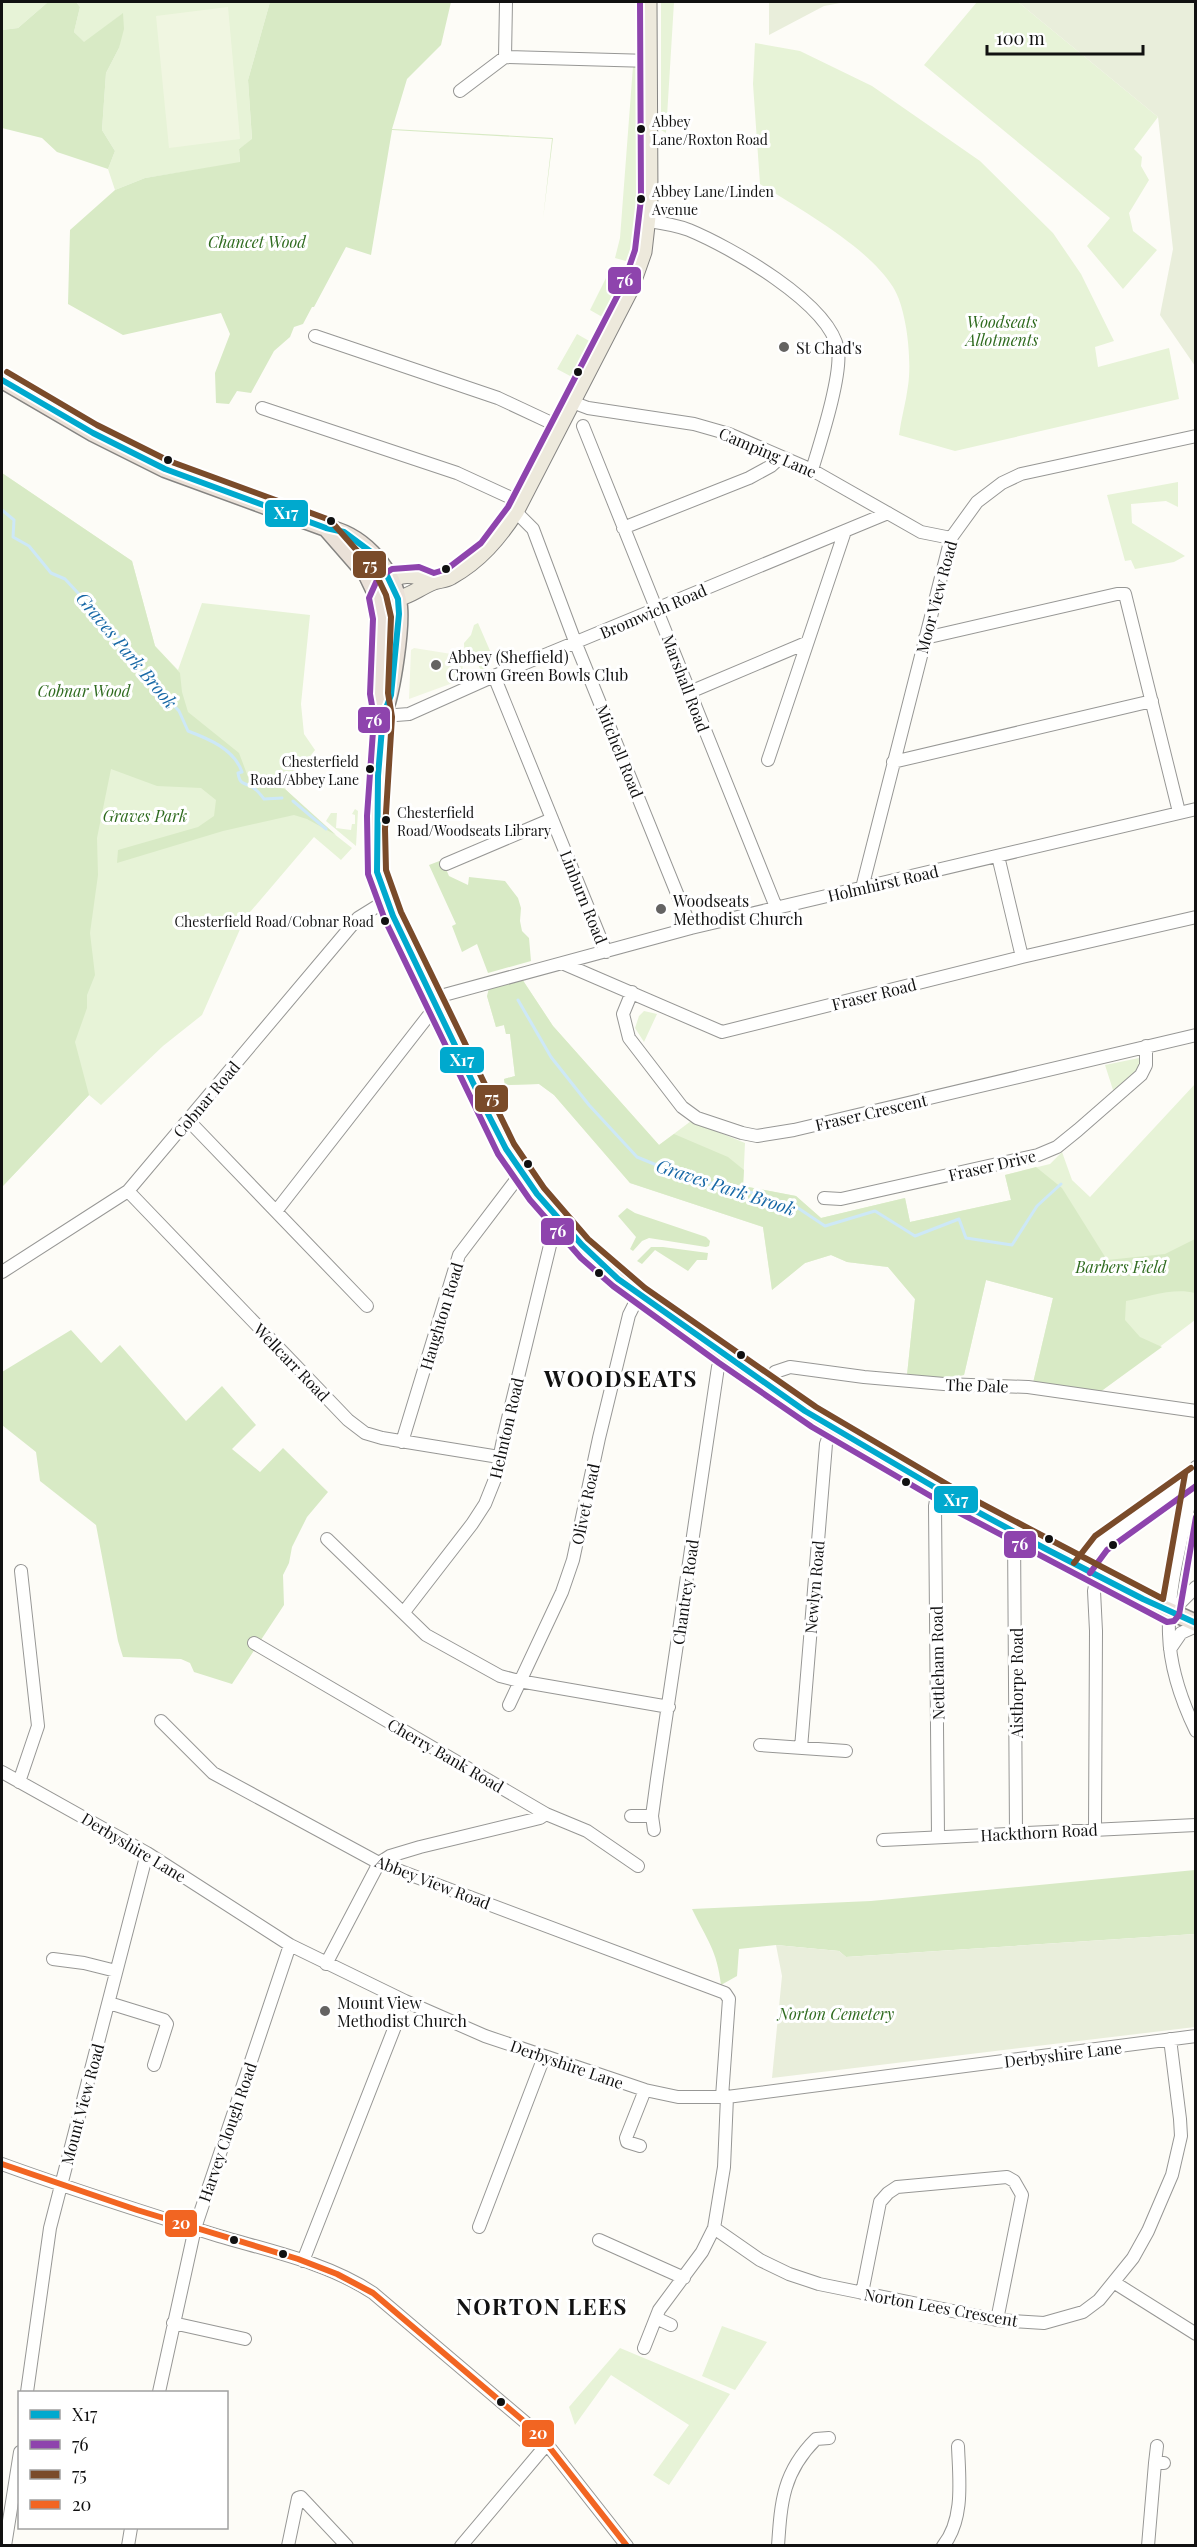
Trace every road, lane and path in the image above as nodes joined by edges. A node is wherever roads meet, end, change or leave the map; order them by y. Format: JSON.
{"nodes":[{"id":1,"x":506,"y":2,"type":"edge"},
{"id":2,"x":649,"y":2,"type":"edge"},
{"id":3,"x":505,"y":57,"type":"junction"},
{"id":4,"x":650,"y":61,"type":"junction"},
{"id":5,"x":460,"y":91,"type":"dead end"},
{"id":6,"x":649,"y":221,"type":"junction"},
{"id":7,"x":315,"y":336,"type":"dead end"},
{"id":8,"x":2,"y":380,"type":"edge"},
{"id":9,"x":572,"y":402,"type":"junction"},
{"id":10,"x":262,"y":408,"type":"dead end"},
{"id":11,"x":583,"y":426,"type":"dead end"},
{"id":12,"x":560,"y":427,"type":"junction"},
{"id":13,"x":1196,"y":436,"type":"edge"},
{"id":14,"x":781,"y":457,"type":"junction"},
{"id":15,"x":812,"y":470,"type":"junction"},
{"id":16,"x":518,"y":507,"type":"junction"},
{"id":17,"x":888,"y":513,"type":"junction"},
{"id":18,"x":326,"y":528,"type":"junction"},
{"id":19,"x":622,"y":528,"type":"junction"},
{"id":20,"x":845,"y":531,"type":"junction"},
{"id":21,"x":951,"y":538,"type":"junction"},
{"id":22,"x":390,"y":579,"type":"junction"},
{"id":23,"x":434,"y":582,"type":"junction"},
{"id":24,"x":378,"y":598,"type":"junction"},
{"id":25,"x":398,"y":599,"type":"junction"},
{"id":26,"x":657,"y":608,"type":"junction"},
{"id":27,"x":925,"y":638,"type":"junction"},
{"id":28,"x":806,"y":643,"type":"junction"},
{"id":29,"x":576,"y":644,"type":"junction"},
{"id":30,"x":494,"y":676,"type":"junction"},
{"id":31,"x":690,"y":692,"type":"junction"},
{"id":32,"x":1152,"y":702,"type":"junction"},
{"id":33,"x":383,"y":716,"type":"junction"},
{"id":34,"x":768,"y":760,"type":"dead end"},
{"id":35,"x":892,"y":762,"type":"junction"},
{"id":36,"x":1196,"y":809,"type":"edge"},
{"id":37,"x":1179,"y":812,"type":"junction"},
{"id":38,"x":552,"y":819,"type":"junction"},
{"id":39,"x":998,"y":856,"type":"junction"},
{"id":40,"x":452,"y":865,"type":"dead end"},
{"id":41,"x":862,"y":888,"type":"junction"},
{"id":42,"x":387,"y":900,"type":"junction"},
{"id":43,"x":776,"y":908,"type":"junction"},
{"id":44,"x":1196,"y":917,"type":"edge"},
{"id":45,"x":691,"y":928,"type":"junction"},
{"id":46,"x":606,"y":952,"type":"junction"},
{"id":47,"x":1022,"y":957,"type":"junction"},
{"id":48,"x":561,"y":963,"type":"junction"},
{"id":49,"x":632,"y":992,"type":"junction"},
{"id":50,"x":434,"y":1002,"type":"junction"},
{"id":51,"x":1196,"y":1035,"type":"edge"},
{"id":52,"x":1146,"y":1046,"type":"junction"},
{"id":53,"x":188,"y":1119,"type":"junction"},
{"id":54,"x":522,"y":1173,"type":"junction"},
{"id":55,"x":128,"y":1191,"type":"junction"},
{"id":56,"x":824,"y":1198,"type":"dead end"},
{"id":57,"x":277,"y":1210,"type":"junction"},
{"id":58,"x":560,"y":1222,"type":"junction"},
{"id":59,"x":2,"y":1272,"type":"edge"},
{"id":60,"x":639,"y":1295,"type":"junction"},
{"id":61,"x":367,"y":1306,"type":"dead end"},
{"id":62,"x":724,"y":1356,"type":"junction"},
{"id":63,"x":766,"y":1385,"type":"junction"},
{"id":64,"x":1196,"y":1411,"type":"edge"},
{"id":65,"x":832,"y":1427,"type":"junction"},
{"id":66,"x":402,"y":1442,"type":"junction"},
{"id":67,"x":499,"y":1457,"type":"junction"},
{"id":68,"x":1195,"y":1473,"type":"edge"},
{"id":69,"x":938,"y":1489,"type":"junction"},
{"id":70,"x":1014,"y":1532,"type":"junction"},
{"id":71,"x":327,"y":1539,"type":"dead end"},
{"id":72,"x":21,"y":1571,"type":"dead end"},
{"id":73,"x":1090,"y":1572,"type":"junction"},
{"id":74,"x":1174,"y":1578,"type":"junction"},
{"id":75,"x":1195,"y":1588,"type":"edge"},
{"id":76,"x":404,"y":1612,"type":"junction"},
{"id":77,"x":1170,"y":1612,"type":"junction"},
{"id":78,"x":1196,"y":1625,"type":"edge"},
{"id":79,"x":254,"y":1643,"type":"dead end"},
{"id":80,"x":1170,"y":1649,"type":"junction"},
{"id":81,"x":519,"y":1681,"type":"junction"},
{"id":82,"x":509,"y":1705,"type":"dead end"},
{"id":83,"x":669,"y":1707,"type":"junction"},
{"id":84,"x":1192,"y":1714,"type":"edge"},
{"id":85,"x":161,"y":1721,"type":"dead end"},
{"id":86,"x":1196,"y":1731,"type":"edge"},
{"id":87,"x":760,"y":1745,"type":"dead end"},
{"id":88,"x":801,"y":1748,"type":"junction"},
{"id":89,"x":846,"y":1751,"type":"dead end"},
{"id":90,"x":2,"y":1772,"type":"edge"},
{"id":91,"x":19,"y":1782,"type":"junction"},
{"id":92,"x":546,"y":1814,"type":"junction"},
{"id":93,"x":631,"y":1816,"type":"dead end"},
{"id":94,"x":652,"y":1816,"type":"junction"},
{"id":95,"x":1196,"y":1825,"type":"edge"},
{"id":96,"x":1095,"y":1829,"type":"junction"},
{"id":97,"x":654,"y":1830,"type":"dead end"},
{"id":98,"x":1017,"y":1833,"type":"junction"},
{"id":99,"x":938,"y":1836,"type":"junction"},
{"id":100,"x":883,"y":1840,"type":"dead end"},
{"id":101,"x":147,"y":1853,"type":"junction"},
{"id":102,"x":379,"y":1863,"type":"junction"},
{"id":103,"x":638,"y":1866,"type":"dead end"},
{"id":104,"x":290,"y":1945,"type":"junction"},
{"id":105,"x":52,"y":1959,"type":"dead end"},
{"id":106,"x":326,"y":1964,"type":"junction"},
{"id":107,"x":116,"y":1971,"type":"junction"},
{"id":108,"x":405,"y":2001,"type":"junction"},
{"id":109,"x":109,"y":2003,"type":"junction"},
{"id":110,"x":1196,"y":2036,"type":"edge"},
{"id":111,"x":1170,"y":2039,"type":"junction"},
{"id":112,"x":544,"y":2057,"type":"junction"},
{"id":113,"x":154,"y":2066,"type":"dead end"},
{"id":114,"x":645,"y":2090,"type":"junction"},
{"id":115,"x":725,"y":2097,"type":"junction"},
{"id":116,"x":640,"y":2146,"type":"dead end"},
{"id":117,"x":2,"y":2164,"type":"edge"},
{"id":118,"x":61,"y":2185,"type":"junction"},
{"id":119,"x":479,"y":2227,"type":"dead end"},
{"id":120,"x":195,"y":2228,"type":"junction"},
{"id":121,"x":714,"y":2228,"type":"junction"},
{"id":122,"x":599,"y":2240,"type":"dead end"},
{"id":123,"x":303,"y":2261,"type":"junction"},
{"id":124,"x":684,"y":2278,"type":"junction"},
{"id":125,"x":1115,"y":2283,"type":"junction"},
{"id":126,"x":862,"y":2293,"type":"junction"},
{"id":127,"x":656,"y":2318,"type":"junction"},
{"id":128,"x":997,"y":2320,"type":"junction"},
{"id":129,"x":173,"y":2323,"type":"junction"},
{"id":130,"x":671,"y":2325,"type":"dead end"},
{"id":131,"x":1196,"y":2334,"type":"edge"},
{"id":132,"x":245,"y":2339,"type":"dead end"},
{"id":133,"x":644,"y":2348,"type":"dead end"},
{"id":134,"x":27,"y":2391,"type":"edge"},
{"id":135,"x":159,"y":2391,"type":"edge"},
{"id":136,"x":829,"y":2438,"type":"dead end"},
{"id":137,"x":547,"y":2444,"type":"junction"},
{"id":138,"x":958,"y":2446,"type":"dead end"},
{"id":139,"x":1157,"y":2446,"type":"dead end"},
{"id":140,"x":18,"y":2465,"type":"edge"},
{"id":141,"x":131,"y":2529,"type":"edge"},
{"id":142,"x":779,"y":2545,"type":"edge"},
{"id":143,"x":5,"y":2546,"type":"edge"},
{"id":144,"x":128,"y":2546,"type":"edge"},
{"id":145,"x":288,"y":2546,"type":"edge"},
{"id":146,"x":347,"y":2546,"type":"edge"},
{"id":147,"x":461,"y":2546,"type":"edge"},
{"id":148,"x":627,"y":2546,"type":"edge"},
{"id":149,"x":943,"y":2546,"type":"edge"},
{"id":150,"x":1148,"y":2546,"type":"edge"}],
"edges":[{"from":1,"to":3,"type":"street"},
{"from":2,"to":4,"type":"main road"},
{"from":3,"to":4,"type":"street"},
{"from":3,"to":5,"type":"street"},
{"from":4,"to":6,"type":"main road"},
{"from":6,"to":9,"type":"main road"},
{"from":6,"to":15,"type":"street"},
{"from":7,"to":12,"type":"street"},
{"from":8,"to":18,"type":"highway"},
{"from":9,"to":12,"type":"main road"},
{"from":9,"to":14,"type":"street","name":"Camping Lane"},
{"from":10,"to":16,"type":"street","name":"Mitchell Road"},
{"from":11,"to":19,"type":"street","name":"Marshall Road"},
{"from":12,"to":16,"type":"main road"},
{"from":13,"to":21,"type":"street","name":"Moor View Road"},
{"from":14,"to":15,"type":"street","name":"Camping Lane"},
{"from":14,"to":19,"type":"street"},
{"from":15,"to":17,"type":"street","name":"Camping Lane"},
{"from":16,"to":23,"type":"main road"},
{"from":16,"to":29,"type":"street","name":"Mitchell Road"},
{"from":17,"to":20,"type":"street","name":"Bromwich Road"},
{"from":17,"to":21,"type":"street","name":"Camping Lane"},
{"from":18,"to":22,"type":"highway"},
{"from":18,"to":24,"type":"highway"},
{"from":19,"to":26,"type":"street","name":"Marshall Road"},
{"from":20,"to":26,"type":"street","name":"Bromwich Road"},
{"from":20,"to":28,"type":"street"},
{"from":21,"to":27,"type":"street","name":"Moor View Road"},
{"from":22,"to":23,"type":"main road"},
{"from":22,"to":24,"type":"main road"},
{"from":22,"to":25,"type":"highway"},
{"from":23,"to":25,"type":"main road"},
{"from":24,"to":25,"type":"main road"},
{"from":24,"to":33,"type":"highway"},
{"from":25,"to":33,"type":"highway"},
{"from":26,"to":29,"type":"street","name":"Bromwich Road"},
{"from":26,"to":31,"type":"street","name":"Marshall Road"},
{"from":27,"to":32,"type":"street"},
{"from":27,"to":35,"type":"street","name":"Moor View Road"},
{"from":28,"to":31,"type":"street"},
{"from":28,"to":34,"type":"street"},
{"from":29,"to":30,"type":"street","name":"Bromwich Road"},
{"from":29,"to":45,"type":"street","name":"Mitchell Road"},
{"from":30,"to":33,"type":"street","name":"Bromwich Road"},
{"from":30,"to":38,"type":"street","name":"Linburn Road"},
{"from":31,"to":43,"type":"street","name":"Marshall Road"},
{"from":32,"to":35,"type":"street"},
{"from":32,"to":37,"type":"street"},
{"from":33,"to":42,"type":"highway"},
{"from":35,"to":41,"type":"street","name":"Moor View Road"},
{"from":36,"to":37,"type":"street","name":"Holmhirst Road"},
{"from":37,"to":39,"type":"street","name":"Holmhirst Road"},
{"from":38,"to":40,"type":"street"},
{"from":38,"to":46,"type":"street","name":"Linburn Road"},
{"from":39,"to":41,"type":"street","name":"Holmhirst Road"},
{"from":39,"to":47,"type":"street"},
{"from":41,"to":43,"type":"street","name":"Holmhirst Road"},
{"from":42,"to":50,"type":"highway"},
{"from":42,"to":53,"type":"street","name":"Cobnar Road"},
{"from":43,"to":45,"type":"street","name":"Holmhirst Road"},
{"from":44,"to":47,"type":"street","name":"Fraser Road"},
{"from":45,"to":46,"type":"street","name":"Holmhirst Road"},
{"from":46,"to":48,"type":"street","name":"Holmhirst Road"},
{"from":47,"to":49,"type":"street","name":"Fraser Road"},
{"from":48,"to":49,"type":"street","name":"Fraser Road"},
{"from":48,"to":50,"type":"street","name":"Holmhirst Road"},
{"from":49,"to":52,"type":"street","name":"Fraser Crescent"},
{"from":50,"to":54,"type":"highway"},
{"from":50,"to":57,"type":"street"},
{"from":51,"to":52,"type":"street","name":"Fraser Crescent"},
{"from":52,"to":56,"type":"street","name":"Fraser Drive"},
{"from":53,"to":55,"type":"street","name":"Cobnar Road"},
{"from":53,"to":57,"type":"street"},
{"from":54,"to":58,"type":"highway"},
{"from":54,"to":66,"type":"street","name":"Haughton Road"},
{"from":55,"to":59,"type":"street","name":"Cobnar Road"},
{"from":55,"to":66,"type":"street","name":"Wellcarr Road"},
{"from":57,"to":61,"type":"street"},
{"from":58,"to":60,"type":"highway"},
{"from":58,"to":67,"type":"street","name":"Helmton Road"},
{"from":60,"to":62,"type":"highway"},
{"from":60,"to":81,"type":"street","name":"Olivet Road"},
{"from":62,"to":63,"type":"highway"},
{"from":62,"to":83,"type":"street","name":"Chantrey Road"},
{"from":63,"to":64,"type":"street","name":"The Dale"},
{"from":63,"to":65,"type":"highway"},
{"from":65,"to":69,"type":"highway"},
{"from":65,"to":88,"type":"street","name":"Newlyn Road"},
{"from":66,"to":67,"type":"street","name":"Wellcarr Road"},
{"from":67,"to":76,"type":"street","name":"Helmton Road"},
{"from":68,"to":73,"type":"street"},
{"from":68,"to":74,"type":"street"},
{"from":69,"to":70,"type":"highway"},
{"from":69,"to":99,"type":"street","name":"Nettleham Road"},
{"from":70,"to":73,"type":"highway"},
{"from":70,"to":98,"type":"street","name":"Aisthorpe Road"},
{"from":71,"to":76,"type":"street"},
{"from":72,"to":91,"type":"street"},
{"from":73,"to":77,"type":"highway"},
{"from":73,"to":96,"type":"street"},
{"from":74,"to":75,"type":"street"},
{"from":74,"to":77,"type":"street"},
{"from":75,"to":77,"type":"street"},
{"from":76,"to":81,"type":"street"},
{"from":77,"to":78,"type":"highway"},
{"from":77,"to":80,"type":"street"},
{"from":78,"to":80,"type":"street"},
{"from":79,"to":92,"type":"street","name":"Cherry Bank Road"},
{"from":80,"to":84,"type":"street"},
{"from":81,"to":82,"type":"street","name":"Olivet Road"},
{"from":81,"to":83,"type":"street"},
{"from":83,"to":94,"type":"street","name":"Chantrey Road"},
{"from":84,"to":86,"type":"street"},
{"from":85,"to":102,"type":"street","name":"Abbey View Road"},
{"from":87,"to":88,"type":"street"},
{"from":88,"to":89,"type":"street"},
{"from":90,"to":91,"type":"street","name":"Derbyshire Lane"},
{"from":91,"to":101,"type":"street","name":"Derbyshire Lane"},
{"from":92,"to":102,"type":"street"},
{"from":92,"to":103,"type":"street","name":"Cherry Bank Road"},
{"from":93,"to":94,"type":"street"},
{"from":94,"to":97,"type":"street","name":"Chantrey Road"},
{"from":95,"to":96,"type":"street","name":"Hackthorn Road"},
{"from":96,"to":98,"type":"street","name":"Hackthorn Road"},
{"from":98,"to":99,"type":"street","name":"Hackthorn Road"},
{"from":99,"to":100,"type":"street","name":"Hackthorn Road"},
{"from":101,"to":104,"type":"street","name":"Derbyshire Lane"},
{"from":101,"to":107,"type":"street","name":"Mount View Road"},
{"from":102,"to":106,"type":"street"},
{"from":102,"to":115,"type":"street","name":"Abbey View Road"},
{"from":104,"to":106,"type":"street","name":"Derbyshire Lane"},
{"from":104,"to":120,"type":"street","name":"Harvey Clough Road"},
{"from":105,"to":107,"type":"street"},
{"from":106,"to":108,"type":"street","name":"Derbyshire Lane"},
{"from":107,"to":109,"type":"street","name":"Mount View Road"},
{"from":108,"to":112,"type":"street","name":"Derbyshire Lane"},
{"from":108,"to":123,"type":"street"},
{"from":109,"to":113,"type":"street"},
{"from":109,"to":118,"type":"street","name":"Mount View Road"},
{"from":110,"to":111,"type":"street","name":"Derbyshire Lane"},
{"from":111,"to":115,"type":"street","name":"Derbyshire Lane"},
{"from":111,"to":125,"type":"street","name":"Norton Lees Crescent"},
{"from":112,"to":114,"type":"street","name":"Derbyshire Lane"},
{"from":112,"to":119,"type":"street"},
{"from":114,"to":115,"type":"street","name":"Derbyshire Lane"},
{"from":114,"to":116,"type":"street"},
{"from":115,"to":121,"type":"street"},
{"from":117,"to":118,"type":"street"},
{"from":118,"to":120,"type":"street"},
{"from":118,"to":134,"type":"street","name":"Mount View Road"},
{"from":120,"to":123,"type":"street"},
{"from":120,"to":129,"type":"street","name":"Harvey Clough Road"},
{"from":121,"to":124,"type":"street"},
{"from":121,"to":126,"type":"street","name":"Norton Lees Crescent"},
{"from":122,"to":124,"type":"street"},
{"from":123,"to":137,"type":"street"},
{"from":124,"to":127,"type":"street"},
{"from":125,"to":128,"type":"street","name":"Norton Lees Crescent"},
{"from":125,"to":131,"type":"street"},
{"from":126,"to":128,"type":"street","name":"Norton Lees Crescent"},
{"from":126,"to":128,"type":"street"},
{"from":127,"to":130,"type":"street"},
{"from":127,"to":133,"type":"street"},
{"from":129,"to":132,"type":"street"},
{"from":129,"to":135,"type":"street","name":"Harvey Clough Road"},
{"from":136,"to":142,"type":"street"},
{"from":137,"to":147,"type":"street"},
{"from":137,"to":148,"type":"street"},
{"from":138,"to":149,"type":"street"},
{"from":139,"to":150,"type":"street"},
{"from":140,"to":143,"type":"street"},
{"from":141,"to":144,"type":"street"},
{"from":145,"to":146,"type":"street"}]}
